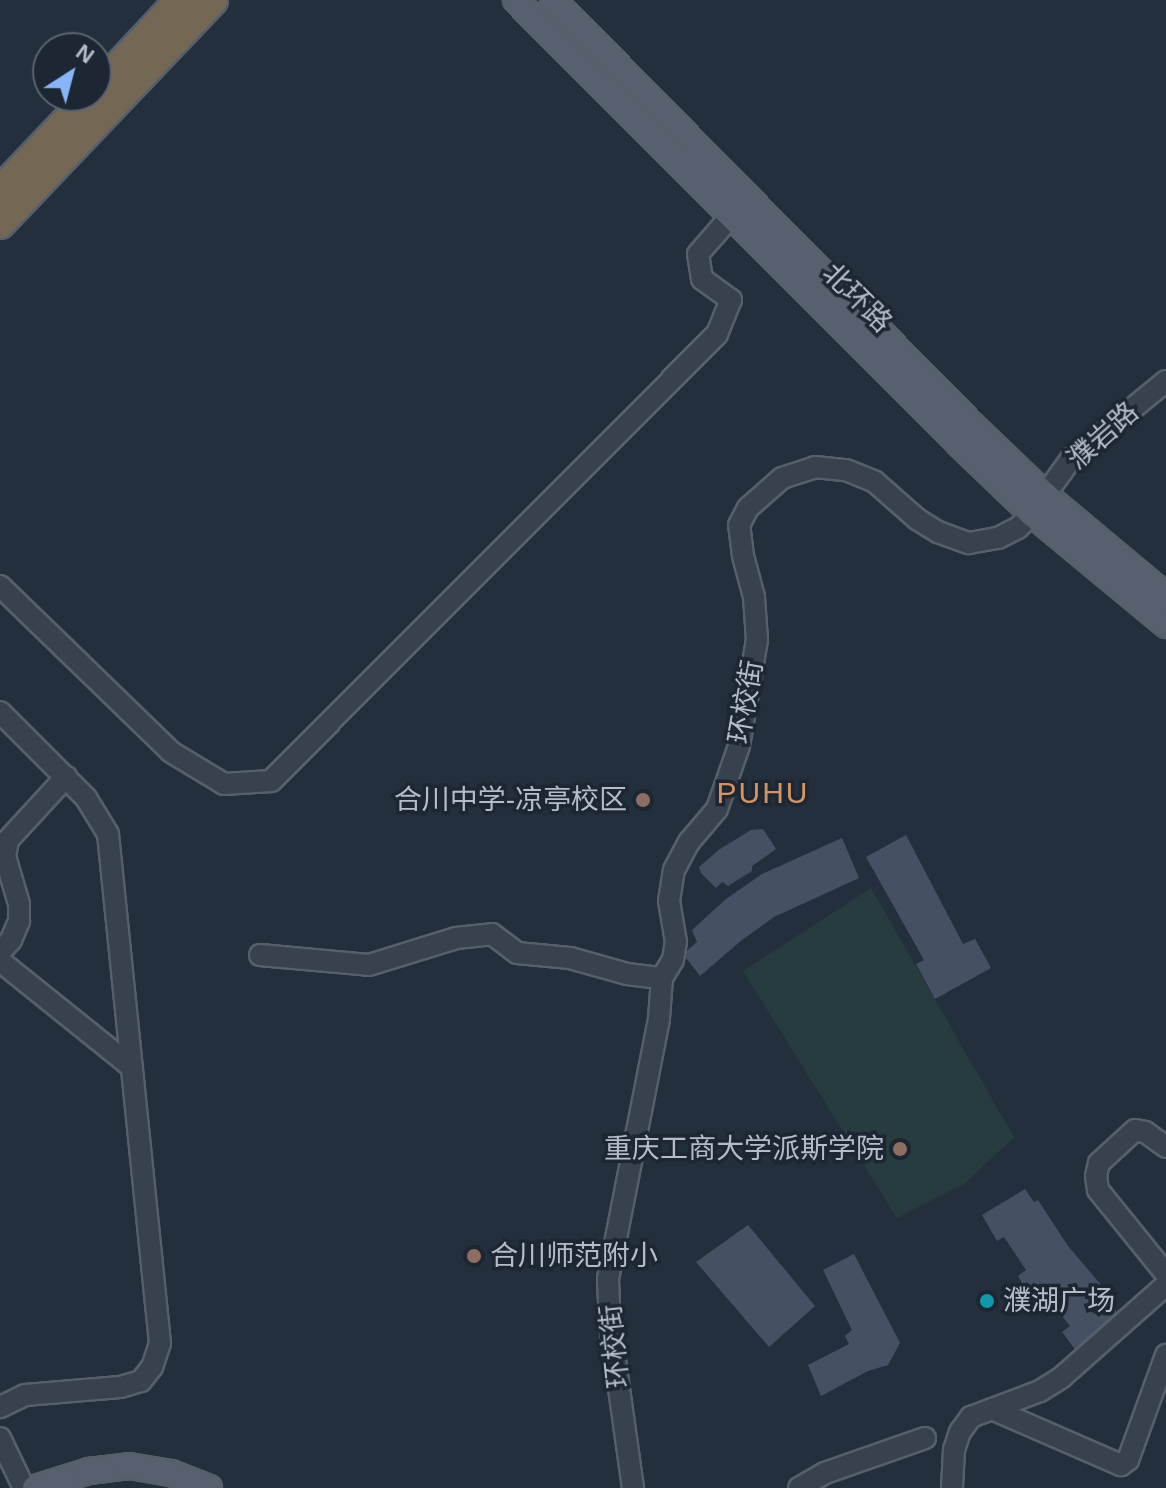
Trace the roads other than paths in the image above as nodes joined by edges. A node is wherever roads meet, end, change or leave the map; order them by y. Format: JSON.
{"nodes":[{"id":1,"x":180,"y":0,"type":"edge"},
{"id":2,"x":213,"y":0,"type":"edge"},
{"id":3,"x":516,"y":0,"type":"edge"},
{"id":4,"x":553,"y":0,"type":"edge"},
{"id":5,"x":112,"y":73,"type":"edge"},
{"id":6,"x":75,"y":112,"type":"edge"},
{"id":7,"x":0,"y":191,"type":"edge"},
{"id":8,"x":732,"y":215,"type":"junction"},
{"id":9,"x":0,"y":224,"type":"edge"},
{"id":10,"x":1166,"y":381,"type":"edge"},
{"id":11,"x":1038,"y":504,"type":"junction"},
{"id":12,"x":0,"y":586,"type":"edge"},
{"id":13,"x":1166,"y":596,"type":"edge"},
{"id":14,"x":1166,"y":625,"type":"edge"},
{"id":15,"x":0,"y":712,"type":"edge"},
{"id":16,"x":66,"y":777,"type":"junction"},
{"id":17,"x":0,"y":952,"type":"edge"},
{"id":18,"x":260,"y":955,"type":"dead end"},
{"id":19,"x":0,"y":961,"type":"edge"},
{"id":20,"x":662,"y":978,"type":"junction"},
{"id":21,"x":132,"y":1067,"type":"junction"},
{"id":22,"x":1166,"y":1147,"type":"edge"},
{"id":23,"x":1166,"y":1274,"type":"edge"},
{"id":24,"x":1166,"y":1285,"type":"edge"},
{"id":25,"x":1166,"y":1355,"type":"edge"},
{"id":26,"x":0,"y":1407,"type":"edge"},
{"id":27,"x":992,"y":1409,"type":"junction"},
{"id":28,"x":0,"y":1438,"type":"edge"},
{"id":29,"x":925,"y":1438,"type":"dead end"},
{"id":30,"x":24,"y":1488,"type":"edge"},
{"id":31,"x":35,"y":1488,"type":"edge"},
{"id":32,"x":209,"y":1488,"type":"edge"},
{"id":33,"x":633,"y":1488,"type":"edge"},
{"id":34,"x":799,"y":1488,"type":"edge"},
{"id":35,"x":952,"y":1488,"type":"edge"}],
"edges":[{"from":1,"to":5,"type":"highway"},
{"from":2,"to":9,"type":"highway"},
{"from":3,"to":8,"type":"main road","name":"北环路"},
{"from":4,"to":11,"type":"main road","name":"北环路"},
{"from":6,"to":7,"type":"highway"},
{"from":8,"to":11,"type":"main road","name":"北环路"},
{"from":8,"to":12,"type":"street"},
{"from":10,"to":11,"type":"street","name":"濮岩路"},
{"from":11,"to":13,"type":"main road","name":"北环路"},
{"from":11,"to":14,"type":"main road","name":"北环路"},
{"from":11,"to":20,"type":"street","name":"环校街"},
{"from":15,"to":16,"type":"street"},
{"from":16,"to":17,"type":"street"},
{"from":16,"to":21,"type":"street"},
{"from":18,"to":20,"type":"street"},
{"from":19,"to":21,"type":"street"},
{"from":20,"to":33,"type":"street","name":"环校街"},
{"from":21,"to":26,"type":"street"},
{"from":22,"to":23,"type":"street"},
{"from":24,"to":27,"type":"street"},
{"from":25,"to":27,"type":"street"},
{"from":27,"to":35,"type":"street"},
{"from":28,"to":30,"type":"street"},
{"from":29,"to":34,"type":"street"},
{"from":31,"to":32,"type":"main road"}]}
